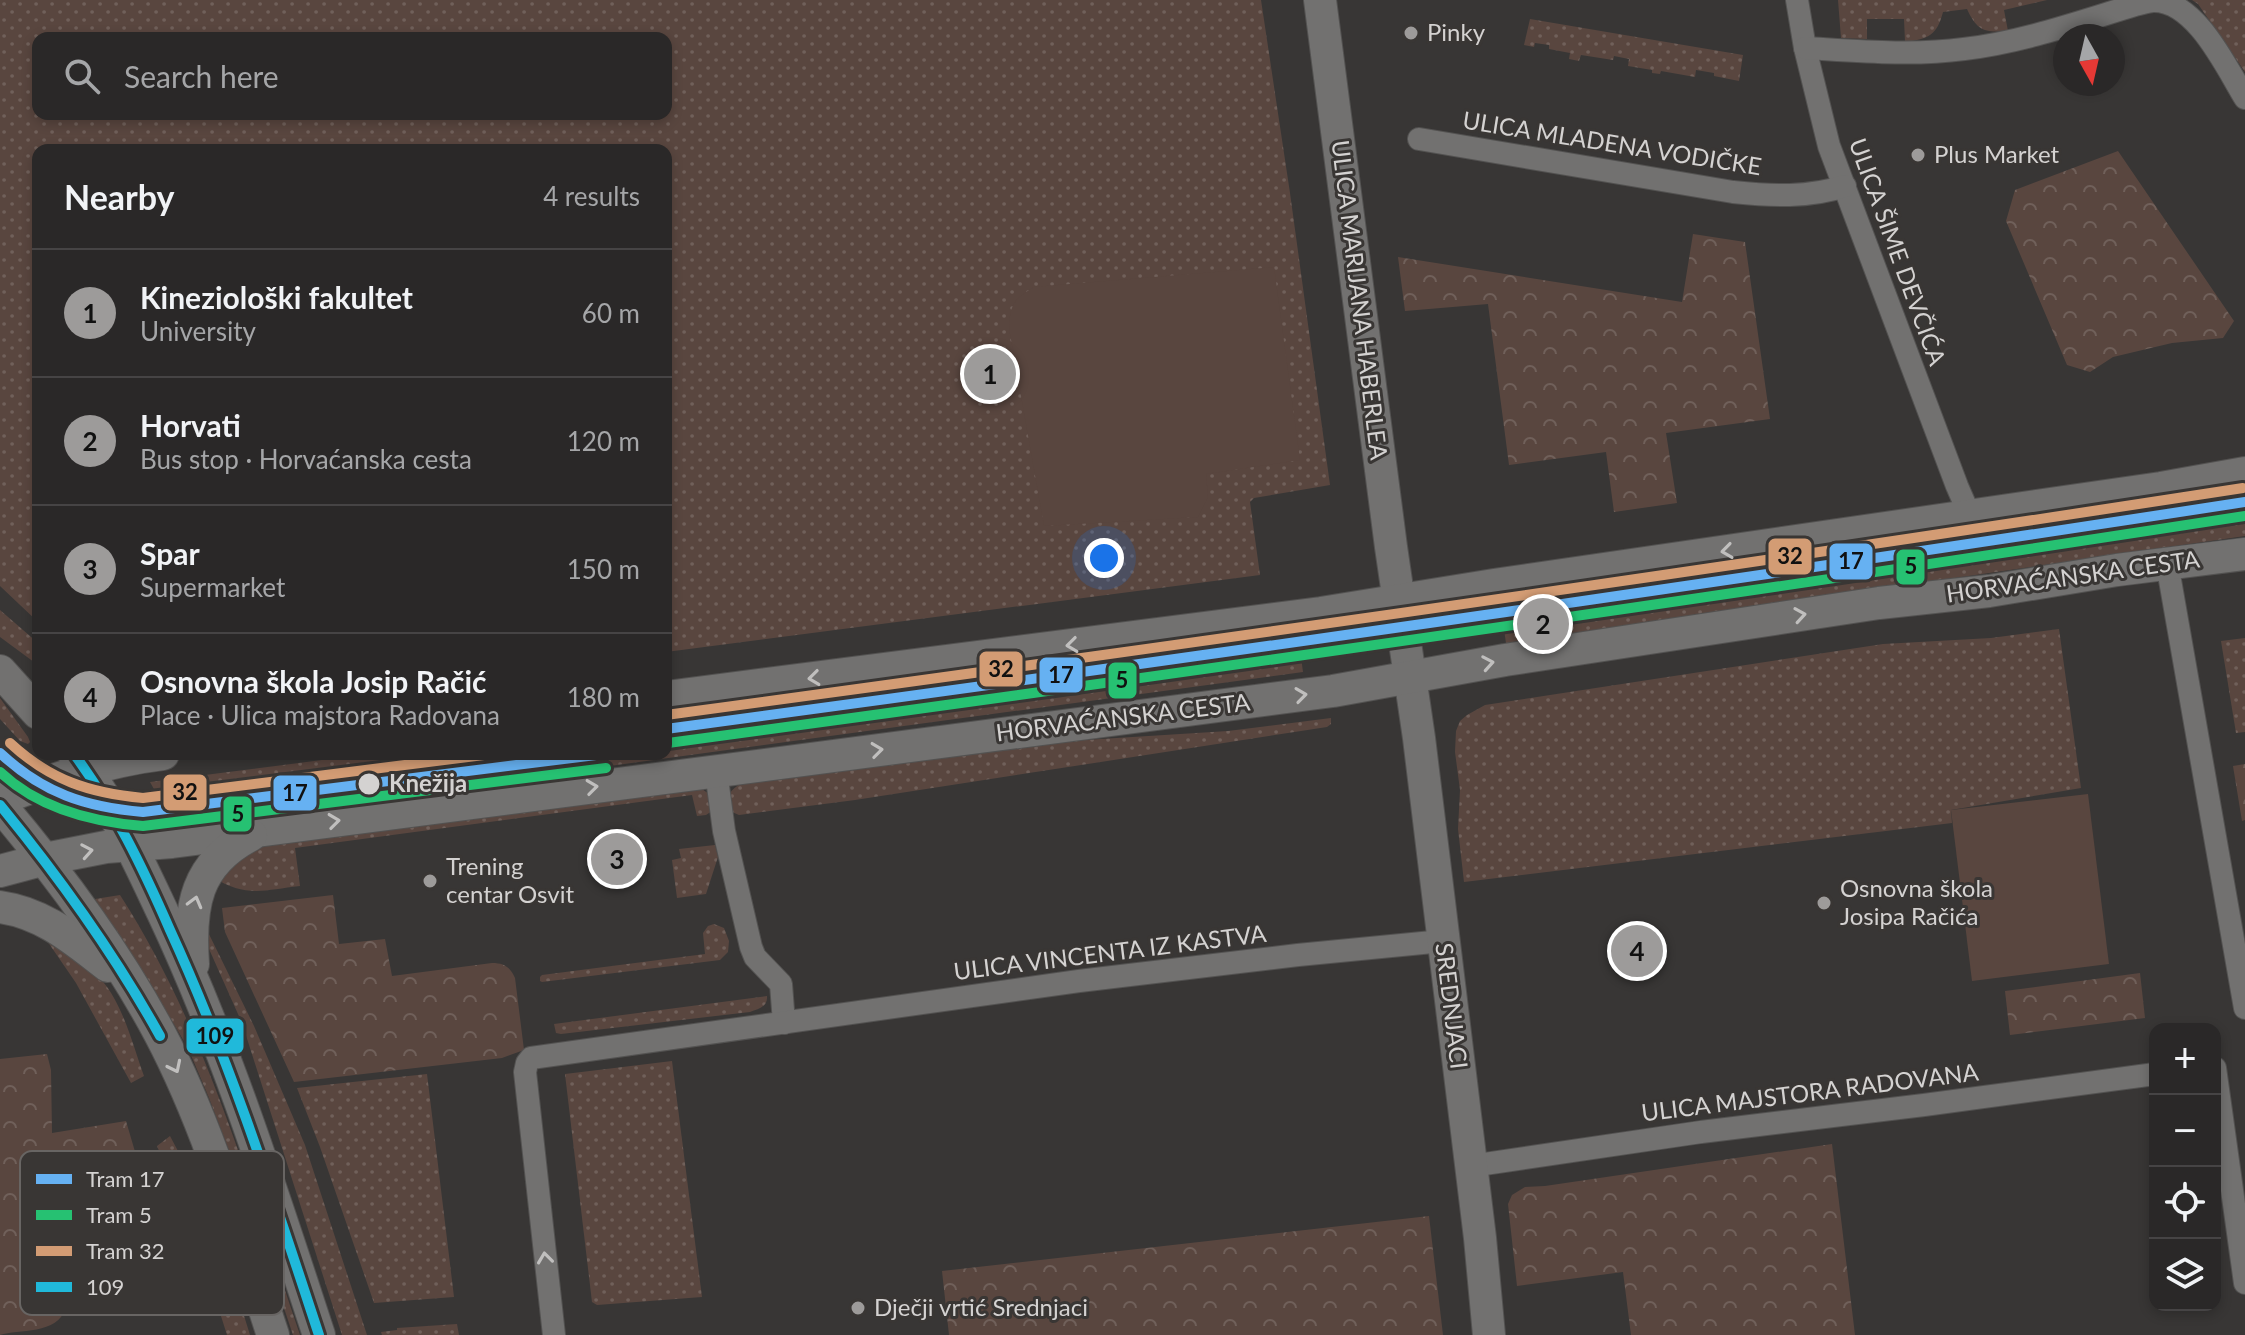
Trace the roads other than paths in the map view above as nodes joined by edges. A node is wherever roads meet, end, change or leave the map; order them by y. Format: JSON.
{"nodes":[{"id":1,"x":1320,"y":0,"type":"edge"},
{"id":2,"x":1797,"y":0,"type":"edge"},
{"id":3,"x":1805,"y":48,"type":"junction"},
{"id":4,"x":2245,"y":98,"type":"edge"},
{"id":5,"x":1419,"y":139,"type":"dead end"},
{"id":6,"x":1845,"y":186,"type":"junction"},
{"id":7,"x":2245,"y":473,"type":"edge"},
{"id":8,"x":1970,"y":516,"type":"junction"},
{"id":9,"x":2245,"y":554,"type":"edge"},
{"id":10,"x":2167,"y":563,"type":"junction"},
{"id":11,"x":1399,"y":600,"type":"junction"},
{"id":12,"x":0,"y":662,"type":"edge"},
{"id":13,"x":0,"y":671,"type":"edge"},
{"id":14,"x":1411,"y":676,"type":"junction"},
{"id":15,"x":32,"y":681,"type":"edge"},
{"id":16,"x":672,"y":696,"type":"edge"},
{"id":17,"x":32,"y":706,"type":"edge"},
{"id":18,"x":122,"y":760,"type":"edge"},
{"id":19,"x":80,"y":762,"type":"edge"},
{"id":20,"x":716,"y":771,"type":"junction"},
{"id":21,"x":0,"y":802,"type":"edge"},
{"id":22,"x":257,"y":831,"type":"junction"},
{"id":23,"x":130,"y":846,"type":"junction"},
{"id":24,"x":45,"y":859,"type":"junction"},
{"id":25,"x":0,"y":871,"type":"edge"},
{"id":26,"x":0,"y":907,"type":"edge"},
{"id":27,"x":1443,"y":941,"type":"junction"},
{"id":28,"x":194,"y":980,"type":"junction"},
{"id":29,"x":132,"y":986,"type":"junction"},
{"id":30,"x":2245,"y":1008,"type":"edge"},
{"id":31,"x":784,"y":1023,"type":"junction"},
{"id":32,"x":2149,"y":1075,"type":"edge"},
{"id":33,"x":2219,"y":1095,"type":"edge"},
{"id":34,"x":209,"y":1151,"type":"edge"},
{"id":35,"x":258,"y":1151,"type":"edge"},
{"id":36,"x":1471,"y":1166,"type":"junction"},
{"id":37,"x":284,"y":1230,"type":"edge"},
{"id":38,"x":2245,"y":1283,"type":"edge"},
{"id":39,"x":266,"y":1315,"type":"edge"},
{"id":40,"x":273,"y":1335,"type":"edge"},
{"id":41,"x":319,"y":1335,"type":"edge"},
{"id":42,"x":554,"y":1335,"type":"edge"},
{"id":43,"x":1489,"y":1335,"type":"edge"}],
"edges":[{"from":1,"to":11,"type":"street","name":"ULICA MARIJANA HABERLEA"},
{"from":2,"to":3,"type":"street","name":"ULICA ŠIME DEVČIĆA"},
{"from":3,"to":4,"type":"street"},
{"from":3,"to":6,"type":"street","name":"ULICA ŠIME DEVČIĆA"},
{"from":5,"to":6,"type":"street","name":"ULICA MLADENA VODIČKE"},
{"from":6,"to":8,"type":"street","name":"ULICA ŠIME DEVČIĆA"},
{"from":7,"to":8,"type":"street"},
{"from":8,"to":11,"type":"street","one_way":true},
{"from":9,"to":10,"type":"street","name":"HORVAĆANSKA CESTA"},
{"from":14,"to":10,"type":"street","name":"HORVAĆANSKA CESTA","one_way":true},
{"from":10,"to":30,"type":"street"},
{"from":11,"to":14,"type":"street","name":"ULICA MARIJANA HABERLEA"},
{"from":11,"to":16,"type":"street","one_way":true},
{"from":12,"to":15,"type":"street"},
{"from":13,"to":17,"type":"street"},
{"from":20,"to":14,"type":"street","name":"HORVAĆANSKA CESTA","one_way":true},
{"from":14,"to":27,"type":"street","name":"SREDNJACI"},
{"from":18,"to":19,"type":"street"},
{"from":19,"to":21,"type":"street"},
{"from":19,"to":23,"type":"street"},
{"from":22,"to":20,"type":"street","name":"HORVAĆANSKA CESTA","one_way":true},
{"from":20,"to":31,"type":"street"},
{"from":21,"to":24,"type":"street"},
{"from":22,"to":23,"type":"street","name":"HORVAĆANSKA CESTA"},
{"from":28,"to":22,"type":"street","one_way":true},
{"from":24,"to":23,"type":"street","name":"HORVAĆANSKA CESTA","one_way":true},
{"from":23,"to":28,"type":"street"},
{"from":24,"to":25,"type":"street","name":"HORVAĆANSKA CESTA"},
{"from":24,"to":29,"type":"street"},
{"from":26,"to":29,"type":"street"},
{"from":27,"to":31,"type":"street","name":"ULICA VINCENTA IZ KASTVA"},
{"from":27,"to":36,"type":"street","name":"SREDNJACI"},
{"from":28,"to":35,"type":"street"},
{"from":29,"to":34,"type":"street","one_way":true},
{"from":42,"to":31,"type":"street","name":"ULICA VINCENTA IZ KASTVA","one_way":true},
{"from":32,"to":36,"type":"street","name":"ULICA MAJSTORA RADOVANA"},
{"from":33,"to":38,"type":"street"},
{"from":36,"to":43,"type":"street","name":"SREDNJACI"},
{"from":37,"to":41,"type":"street"},
{"from":39,"to":40,"type":"street","one_way":true}]}
